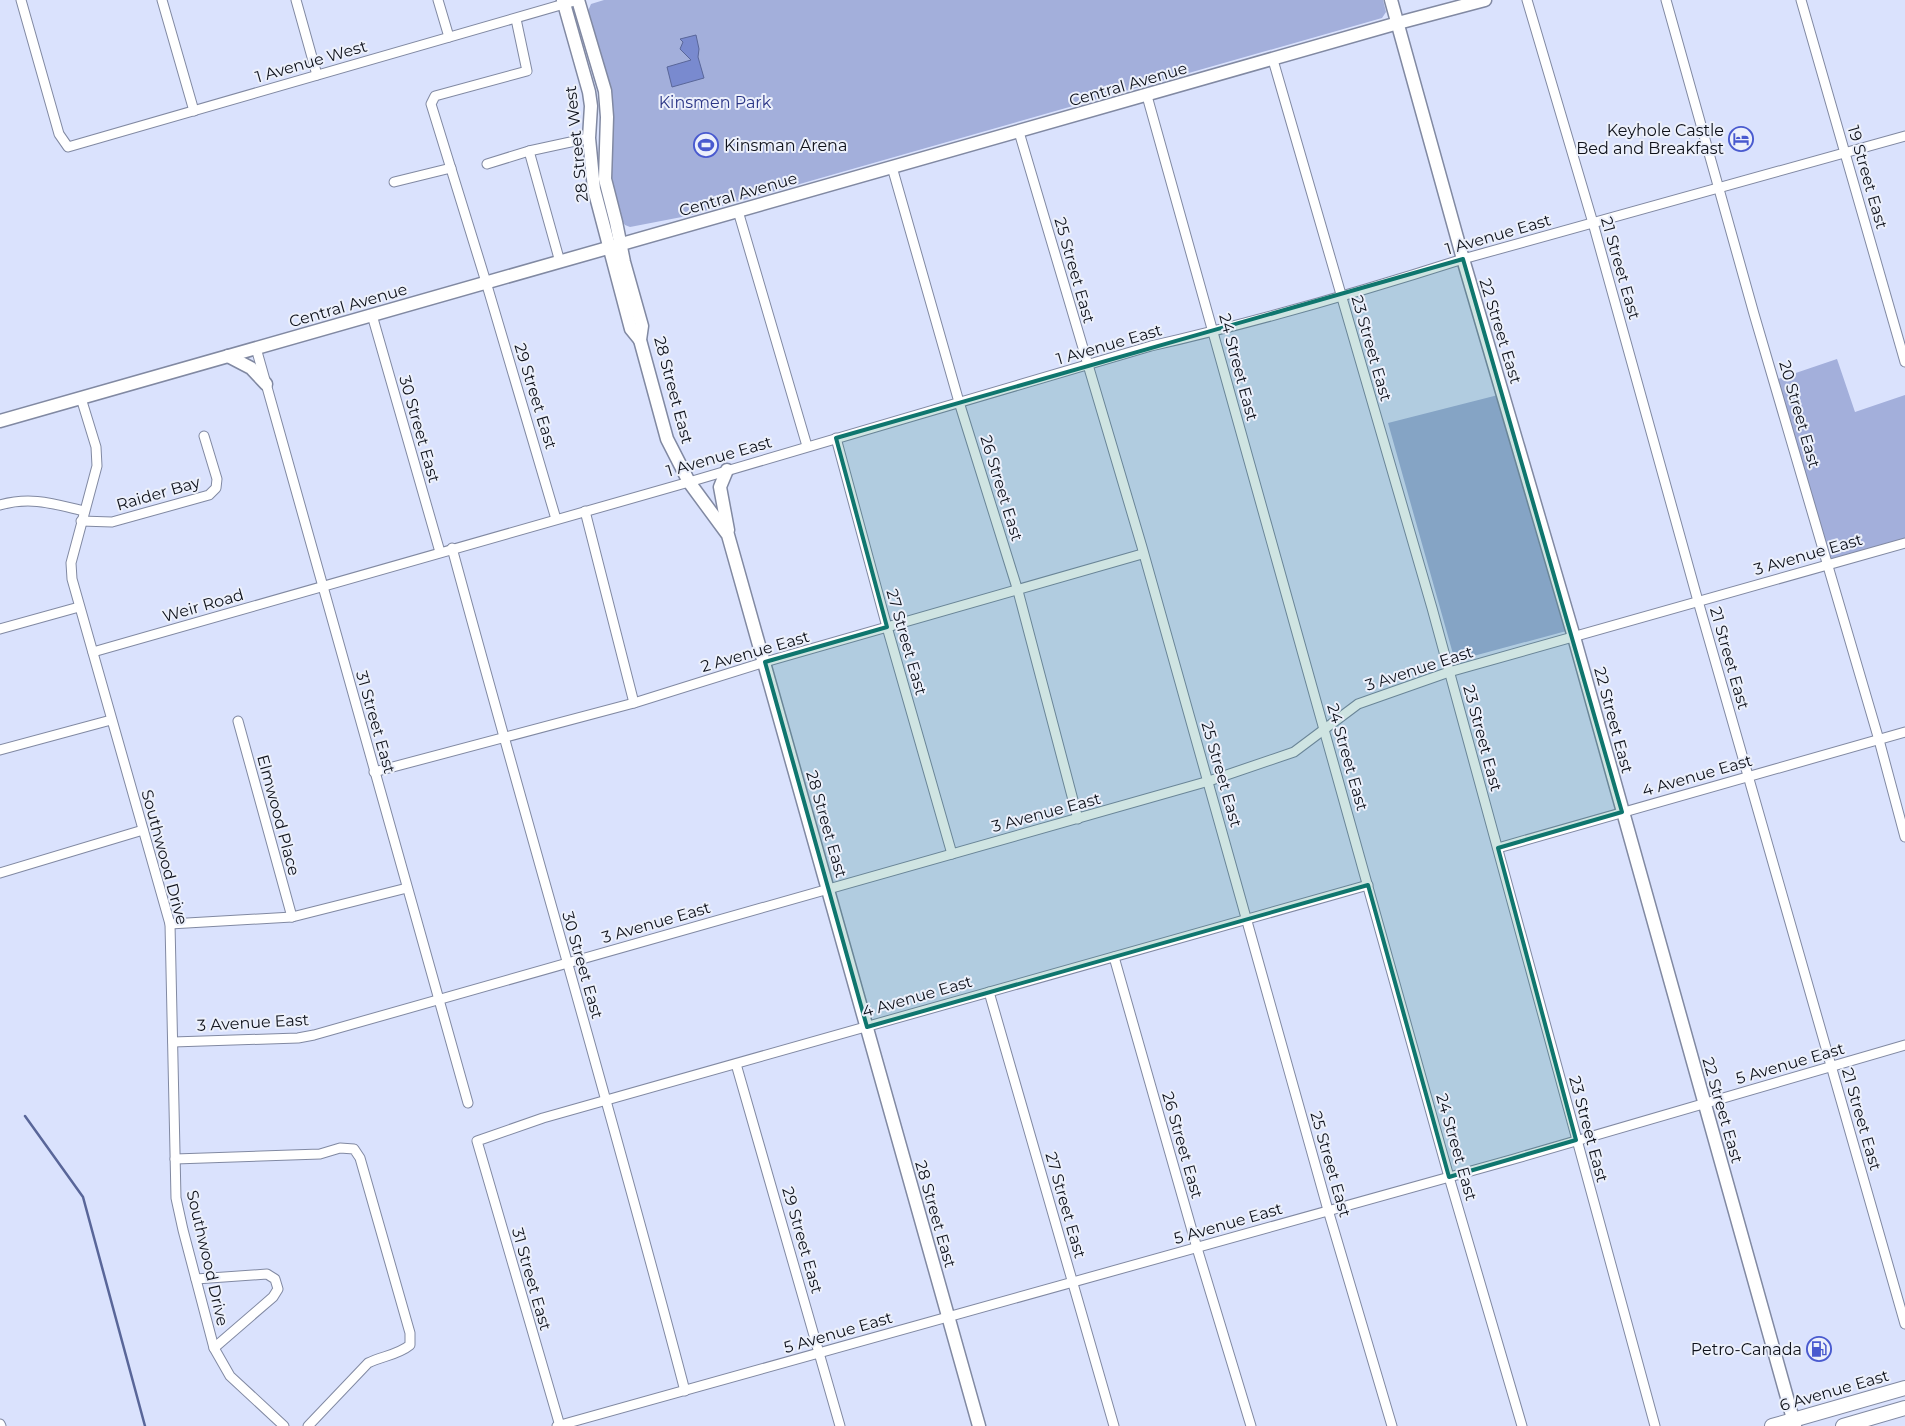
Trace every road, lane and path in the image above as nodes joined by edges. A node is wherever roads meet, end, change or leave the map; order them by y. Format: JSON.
{"nodes":[{"id":1,"x":21,"y":0,"type":"edge"},
{"id":2,"x":162,"y":0,"type":"edge"},
{"id":3,"x":296,"y":0,"type":"edge"},
{"id":4,"x":438,"y":0,"type":"edge"},
{"id":5,"x":578,"y":0,"type":"edge"},
{"id":6,"x":1391,"y":0,"type":"edge"},
{"id":7,"x":1485,"y":0,"type":"edge"},
{"id":8,"x":1527,"y":0,"type":"edge"},
{"id":9,"x":1666,"y":0,"type":"edge"},
{"id":10,"x":1801,"y":0,"type":"edge"},
{"id":11,"x":1809,"y":0,"type":"edge"},
{"id":12,"x":563,"y":2,"type":"edge"},
{"id":13,"x":1806,"y":17,"type":"junction"},
{"id":14,"x":516,"y":19,"type":"junction"},
{"id":15,"x":1398,"y":23,"type":"junction"},
{"id":16,"x":449,"y":37,"type":"junction"},
{"id":17,"x":1273,"y":60,"type":"junction"},
{"id":18,"x":317,"y":75,"type":"junction"},
{"id":19,"x":1147,"y":96,"type":"junction"},
{"id":20,"x":194,"y":110,"type":"junction"},
{"id":21,"x":1019,"y":132,"type":"junction"},
{"id":22,"x":1905,"y":136,"type":"edge"},
{"id":23,"x":590,"y":138,"type":"junction"},
{"id":24,"x":529,"y":151,"type":"junction"},
{"id":25,"x":1845,"y":152,"type":"junction"},
{"id":26,"x":486,"y":164,"type":"dead end"},
{"id":27,"x":451,"y":168,"type":"junction"},
{"id":28,"x":892,"y":168,"type":"junction"},
{"id":29,"x":394,"y":182,"type":"dead end"},
{"id":30,"x":1720,"y":188,"type":"junction"},
{"id":31,"x":738,"y":211,"type":"junction"},
{"id":32,"x":1593,"y":223,"type":"junction"},
{"id":33,"x":615,"y":246,"type":"junction"},
{"id":34,"x":1463,"y":259,"type":"junction"},
{"id":35,"x":560,"y":262,"type":"junction"},
{"id":36,"x":486,"y":282,"type":"junction"},
{"id":37,"x":1341,"y":296,"type":"junction"},
{"id":38,"x":372,"y":315,"type":"junction"},
{"id":39,"x":1214,"y":332,"type":"junction"},
{"id":40,"x":1903,"y":344,"type":"edge"},
{"id":41,"x":256,"y":348,"type":"junction"},
{"id":42,"x":228,"y":356,"type":"junction"},
{"id":43,"x":1905,"y":362,"type":"edge"},
{"id":44,"x":1088,"y":366,"type":"junction"},
{"id":45,"x":266,"y":384,"type":"junction"},
{"id":46,"x":81,"y":398,"type":"junction"},
{"id":47,"x":959,"y":402,"type":"junction"},
{"id":48,"x":0,"y":421,"type":"edge"},
{"id":49,"x":204,"y":436,"type":"dead end"},
{"id":50,"x":836,"y":438,"type":"junction"},
{"id":51,"x":807,"y":446,"type":"junction"},
{"id":52,"x":727,"y":470,"type":"junction"},
{"id":53,"x":689,"y":482,"type":"junction"},
{"id":54,"x":0,"y":505,"type":"edge"},
{"id":55,"x":84,"y":511,"type":"junction"},
{"id":56,"x":585,"y":511,"type":"junction"},
{"id":57,"x":556,"y":519,"type":"junction"},
{"id":58,"x":81,"y":521,"type":"junction"},
{"id":59,"x":728,"y":535,"type":"junction"},
{"id":60,"x":1905,"y":543,"type":"edge"},
{"id":61,"x":452,"y":548,"type":"junction"},
{"id":62,"x":440,"y":552,"type":"junction"},
{"id":63,"x":1142,"y":554,"type":"junction"},
{"id":64,"x":1828,"y":565,"type":"junction"},
{"id":65,"x":322,"y":586,"type":"junction"},
{"id":66,"x":1018,"y":591,"type":"junction"},
{"id":67,"x":1698,"y":601,"type":"junction"},
{"id":68,"x":79,"y":607,"type":"junction"},
{"id":69,"x":887,"y":627,"type":"junction"},
{"id":70,"x":0,"y":629,"type":"edge"},
{"id":71,"x":1574,"y":637,"type":"junction"},
{"id":72,"x":93,"y":652,"type":"junction"},
{"id":73,"x":765,"y":662,"type":"junction"},
{"id":74,"x":1449,"y":672,"type":"junction"},
{"id":75,"x":634,"y":703,"type":"junction"},
{"id":76,"x":111,"y":720,"type":"junction"},
{"id":77,"x":238,"y":721,"type":"dead end"},
{"id":78,"x":1324,"y":729,"type":"junction"},
{"id":79,"x":1905,"y":732,"type":"edge"},
{"id":80,"x":504,"y":738,"type":"junction"},
{"id":81,"x":1879,"y":740,"type":"junction"},
{"id":82,"x":0,"y":750,"type":"edge"},
{"id":83,"x":374,"y":772,"type":"junction"},
{"id":84,"x":1749,"y":776,"type":"junction"},
{"id":85,"x":1209,"y":781,"type":"junction"},
{"id":86,"x":1622,"y":812,"type":"junction"},
{"id":87,"x":1078,"y":819,"type":"junction"},
{"id":88,"x":143,"y":830,"type":"junction"},
{"id":89,"x":1905,"y":837,"type":"edge"},
{"id":90,"x":1498,"y":848,"type":"junction"},
{"id":91,"x":952,"y":854,"type":"junction"},
{"id":92,"x":0,"y":873,"type":"edge"},
{"id":93,"x":1368,"y":885,"type":"junction"},
{"id":94,"x":408,"y":888,"type":"junction"},
{"id":95,"x":828,"y":888,"type":"junction"},
{"id":96,"x":292,"y":917,"type":"junction"},
{"id":97,"x":1247,"y":920,"type":"junction"},
{"id":98,"x":170,"y":924,"type":"junction"},
{"id":99,"x":1114,"y":957,"type":"junction"},
{"id":100,"x":567,"y":963,"type":"junction"},
{"id":101,"x":989,"y":992,"type":"junction"},
{"id":102,"x":438,"y":1000,"type":"junction"},
{"id":103,"x":867,"y":1027,"type":"junction"},
{"id":104,"x":173,"y":1042,"type":"junction"},
{"id":105,"x":1905,"y":1045,"type":"edge"},
{"id":106,"x":736,"y":1064,"type":"junction"},
{"id":107,"x":1832,"y":1067,"type":"junction"},
{"id":108,"x":605,"y":1101,"type":"junction"},
{"id":109,"x":468,"y":1103,"type":"dead end"},
{"id":110,"x":1705,"y":1103,"type":"junction"},
{"id":111,"x":1576,"y":1140,"type":"junction"},
{"id":112,"x":476,"y":1141,"type":"joint"},
{"id":113,"x":175,"y":1159,"type":"junction"},
{"id":114,"x":1449,"y":1177,"type":"junction"},
{"id":115,"x":1328,"y":1210,"type":"junction"},
{"id":116,"x":1197,"y":1248,"type":"junction"},
{"id":117,"x":196,"y":1279,"type":"junction"},
{"id":118,"x":1072,"y":1282,"type":"junction"},
{"id":119,"x":948,"y":1317,"type":"junction"},
{"id":120,"x":1905,"y":1324,"type":"edge"},
{"id":121,"x":214,"y":1348,"type":"junction"},
{"id":122,"x":820,"y":1352,"type":"junction"},
{"id":123,"x":1905,"y":1388,"type":"edge"},
{"id":124,"x":684,"y":1391,"type":"junction"},
{"id":125,"x":1905,"y":1408,"type":"edge"},
{"id":126,"x":1794,"y":1423,"type":"edge"},
{"id":127,"x":284,"y":1426,"type":"edge"},
{"id":128,"x":308,"y":1426,"type":"edge"},
{"id":129,"x":559,"y":1426,"type":"edge"},
{"id":130,"x":840,"y":1426,"type":"edge"},
{"id":131,"x":979,"y":1426,"type":"edge"},
{"id":132,"x":1114,"y":1426,"type":"edge"},
{"id":133,"x":1251,"y":1426,"type":"edge"},
{"id":134,"x":1392,"y":1426,"type":"edge"},
{"id":135,"x":1522,"y":1426,"type":"edge"},
{"id":136,"x":1656,"y":1426,"type":"edge"},
{"id":137,"x":1772,"y":1426,"type":"edge"},
{"id":138,"x":1843,"y":1426,"type":"edge"}],
"edges":[{"from":1,"to":20,"type":"street","name":"1 Avenue West"},
{"from":2,"to":20,"type":"street"},
{"from":3,"to":18,"type":"street"},
{"from":4,"to":16,"type":"street"},
{"from":5,"to":12,"type":"street","name":"1 Avenue West"},
{"from":5,"to":33,"type":"street","name":"28 Street West"},
{"from":6,"to":15,"type":"street","name":"22 Street East"},
{"from":7,"to":15,"type":"street","name":"Central Avenue"},
{"from":8,"to":32,"type":"street","name":"21 Street East"},
{"from":9,"to":30,"type":"street","name":"20 Street East"},
{"from":10,"to":13,"type":"street","name":"19 Street East"},
{"from":11,"to":13,"type":"street"},
{"from":12,"to":14,"type":"street","name":"1 Avenue West"},
{"from":12,"to":23,"type":"street","name":"28 Street West"},
{"from":13,"to":25,"type":"street","name":"19 Street East"},
{"from":14,"to":16,"type":"street","name":"1 Avenue West"},
{"from":14,"to":27,"type":"street","name":"29 Street East"},
{"from":15,"to":17,"type":"street","name":"Central Avenue"},
{"from":15,"to":34,"type":"street","name":"22 Street East"},
{"from":16,"to":18,"type":"street","name":"1 Avenue West"},
{"from":17,"to":19,"type":"street","name":"Central Avenue"},
{"from":17,"to":37,"type":"street","name":"23 Street East"},
{"from":18,"to":20,"type":"street","name":"1 Avenue West"},
{"from":19,"to":21,"type":"street","name":"Central Avenue"},
{"from":19,"to":39,"type":"street","name":"24 Street East"},
{"from":21,"to":28,"type":"street","name":"Central Avenue"},
{"from":21,"to":44,"type":"street","name":"25 Street East"},
{"from":22,"to":25,"type":"street","name":"1 Avenue East"},
{"from":23,"to":24,"type":"street"},
{"from":23,"to":33,"type":"street","name":"28 Street West"},
{"from":24,"to":26,"type":"street"},
{"from":24,"to":35,"type":"street"},
{"from":25,"to":30,"type":"street","name":"1 Avenue East"},
{"from":25,"to":40,"type":"street","name":"19 Street East"},
{"from":27,"to":29,"type":"street"},
{"from":27,"to":36,"type":"street","name":"29 Street East"},
{"from":28,"to":31,"type":"street","name":"Central Avenue"},
{"from":28,"to":47,"type":"street","name":"26 Street East"},
{"from":30,"to":32,"type":"street","name":"1 Avenue East"},
{"from":30,"to":64,"type":"street","name":"20 Street East"},
{"from":31,"to":33,"type":"street","name":"Central Avenue"},
{"from":31,"to":51,"type":"street"},
{"from":32,"to":34,"type":"street","name":"1 Avenue East"},
{"from":32,"to":67,"type":"street","name":"21 Street East"},
{"from":33,"to":35,"type":"street","name":"Central Avenue"},
{"from":33,"to":53,"type":"street","name":"28 Street East"},
{"from":34,"to":37,"type":"street","name":"1 Avenue East"},
{"from":34,"to":71,"type":"street","name":"22 Street East"},
{"from":35,"to":36,"type":"street","name":"Central Avenue"},
{"from":36,"to":38,"type":"street","name":"Central Avenue"},
{"from":36,"to":57,"type":"street","name":"29 Street East"},
{"from":37,"to":39,"type":"street","name":"1 Avenue East"},
{"from":37,"to":74,"type":"street","name":"23 Street East"},
{"from":38,"to":41,"type":"street","name":"Central Avenue"},
{"from":38,"to":62,"type":"street","name":"30 Street East"},
{"from":39,"to":44,"type":"street","name":"1 Avenue East"},
{"from":39,"to":78,"type":"street","name":"24 Street East"},
{"from":40,"to":43,"type":"street","name":"19 Street East"},
{"from":41,"to":42,"type":"street","name":"Central Avenue"},
{"from":41,"to":45,"type":"street","name":"31 Street East"},
{"from":42,"to":45,"type":"street"},
{"from":42,"to":46,"type":"street","name":"Central Avenue"},
{"from":44,"to":47,"type":"street","name":"1 Avenue East"},
{"from":44,"to":63,"type":"street","name":"25 Street East"},
{"from":45,"to":65,"type":"street","name":"31 Street East"},
{"from":46,"to":48,"type":"street","name":"Central Avenue"},
{"from":46,"to":55,"type":"street","name":"Southwood Drive"},
{"from":47,"to":50,"type":"street","name":"1 Avenue East"},
{"from":47,"to":66,"type":"street","name":"26 Street East"},
{"from":49,"to":58,"type":"street","name":"Raider Bay"},
{"from":50,"to":51,"type":"street","name":"1 Avenue East"},
{"from":50,"to":69,"type":"street","name":"27 Street East"},
{"from":51,"to":52,"type":"street","name":"1 Avenue East"},
{"from":52,"to":53,"type":"street","name":"1 Avenue East"},
{"from":52,"to":59,"type":"street"},
{"from":53,"to":56,"type":"street","name":"1 Avenue East"},
{"from":53,"to":59,"type":"street","name":"28 Street East"},
{"from":54,"to":55,"type":"street"},
{"from":55,"to":58,"type":"street","name":"Southwood Drive"},
{"from":56,"to":57,"type":"street","name":"1 Avenue East"},
{"from":56,"to":75,"type":"street"},
{"from":57,"to":61,"type":"street","name":"1 Avenue East"},
{"from":58,"to":68,"type":"street","name":"Southwood Drive"},
{"from":59,"to":73,"type":"street","name":"28 Street East"},
{"from":60,"to":64,"type":"street","name":"3 Avenue East"},
{"from":61,"to":62,"type":"street","name":"1 Avenue East"},
{"from":61,"to":80,"type":"street","name":"30 Street East"},
{"from":62,"to":65,"type":"street","name":"1 Avenue East"},
{"from":63,"to":66,"type":"street","name":"2 Avenue East"},
{"from":63,"to":85,"type":"street","name":"25 Street East"},
{"from":64,"to":67,"type":"street","name":"3 Avenue East"},
{"from":64,"to":81,"type":"street","name":"20 Street East"},
{"from":65,"to":72,"type":"street","name":"Weir Road"},
{"from":65,"to":83,"type":"street","name":"31 Street East"},
{"from":66,"to":69,"type":"street","name":"2 Avenue East"},
{"from":66,"to":87,"type":"street","name":"26 Street East"},
{"from":67,"to":71,"type":"street","name":"3 Avenue East"},
{"from":67,"to":84,"type":"street","name":"21 Street East"},
{"from":68,"to":70,"type":"street"},
{"from":68,"to":72,"type":"street","name":"Southwood Drive"},
{"from":69,"to":73,"type":"street","name":"2 Avenue East"},
{"from":69,"to":91,"type":"street","name":"27 Street East"},
{"from":71,"to":74,"type":"street","name":"3 Avenue East"},
{"from":71,"to":86,"type":"street","name":"22 Street East"},
{"from":72,"to":76,"type":"street","name":"Southwood Drive"},
{"from":73,"to":75,"type":"street","name":"2 Avenue East"},
{"from":73,"to":95,"type":"street","name":"28 Street East"},
{"from":74,"to":78,"type":"street","name":"3 Avenue East"},
{"from":74,"to":90,"type":"street","name":"23 Street East"},
{"from":75,"to":80,"type":"street","name":"2 Avenue East"},
{"from":76,"to":82,"type":"street"},
{"from":76,"to":88,"type":"street","name":"Southwood Drive"},
{"from":77,"to":96,"type":"street","name":"Elmwood Place"},
{"from":78,"to":85,"type":"street","name":"3 Avenue East"},
{"from":78,"to":93,"type":"street","name":"24 Street East"},
{"from":79,"to":81,"type":"street","name":"4 Avenue East"},
{"from":80,"to":83,"type":"street","name":"2 Avenue East"},
{"from":80,"to":100,"type":"street","name":"30 Street East"},
{"from":81,"to":84,"type":"street","name":"4 Avenue East"},
{"from":81,"to":89,"type":"street","name":"20 Street East"},
{"from":83,"to":94,"type":"street","name":"31 Street East"},
{"from":84,"to":86,"type":"street","name":"4 Avenue East"},
{"from":84,"to":107,"type":"street","name":"21 Street East"},
{"from":85,"to":87,"type":"street","name":"3 Avenue East"},
{"from":85,"to":97,"type":"street","name":"25 Street East"},
{"from":86,"to":90,"type":"street","name":"4 Avenue East"},
{"from":86,"to":110,"type":"street","name":"22 Street East"},
{"from":87,"to":91,"type":"street","name":"3 Avenue East"},
{"from":88,"to":92,"type":"street"},
{"from":88,"to":98,"type":"street","name":"Southwood Drive"},
{"from":90,"to":111,"type":"street","name":"23 Street East"},
{"from":91,"to":95,"type":"street","name":"3 Avenue East"},
{"from":93,"to":97,"type":"street","name":"4 Avenue East"},
{"from":93,"to":114,"type":"street","name":"24 Street East"},
{"from":94,"to":96,"type":"street"},
{"from":94,"to":102,"type":"street","name":"31 Street East"},
{"from":95,"to":100,"type":"street","name":"3 Avenue East"},
{"from":95,"to":103,"type":"street","name":"28 Street East"},
{"from":96,"to":98,"type":"street"},
{"from":97,"to":99,"type":"street","name":"4 Avenue East"},
{"from":97,"to":115,"type":"street","name":"25 Street East"},
{"from":98,"to":104,"type":"street","name":"Southwood Drive"},
{"from":99,"to":101,"type":"street","name":"4 Avenue East"},
{"from":99,"to":116,"type":"street","name":"26 Street East"},
{"from":100,"to":102,"type":"street","name":"3 Avenue East"},
{"from":100,"to":108,"type":"street","name":"30 Street East"},
{"from":101,"to":103,"type":"street","name":"4 Avenue East"},
{"from":101,"to":118,"type":"street","name":"27 Street East"},
{"from":102,"to":104,"type":"street","name":"3 Avenue East"},
{"from":102,"to":109,"type":"street","name":"31 Street East"},
{"from":103,"to":106,"type":"street","name":"4 Avenue East"},
{"from":103,"to":119,"type":"street","name":"28 Street East"},
{"from":104,"to":113,"type":"street","name":"Southwood Drive"},
{"from":105,"to":107,"type":"street","name":"5 Avenue East"},
{"from":106,"to":108,"type":"street","name":"4 Avenue East"},
{"from":106,"to":122,"type":"street","name":"29 Street East"},
{"from":107,"to":110,"type":"street","name":"5 Avenue East"},
{"from":107,"to":120,"type":"street","name":"21 Street East"},
{"from":108,"to":112,"type":"street","name":"4 Avenue East"},
{"from":108,"to":124,"type":"street","name":"30 Street East"},
{"from":110,"to":111,"type":"street","name":"5 Avenue East"},
{"from":110,"to":126,"type":"street","name":"22 Street East"},
{"from":111,"to":114,"type":"street","name":"5 Avenue East"},
{"from":111,"to":136,"type":"street","name":"23 Street East"},
{"from":112,"to":129,"type":"street","name":"31 Street East"},
{"from":113,"to":117,"type":"street","name":"Southwood Drive"},
{"from":113,"to":128,"type":"street"},
{"from":114,"to":115,"type":"street","name":"5 Avenue East"},
{"from":114,"to":135,"type":"street","name":"24 Street East"},
{"from":115,"to":116,"type":"street","name":"5 Avenue East"},
{"from":115,"to":134,"type":"street","name":"25 Street East"},
{"from":116,"to":118,"type":"street","name":"5 Avenue East"},
{"from":116,"to":133,"type":"street","name":"26 Street East"},
{"from":117,"to":121,"type":"street","name":"Southwood Drive"},
{"from":117,"to":121,"type":"street"},
{"from":118,"to":119,"type":"street","name":"5 Avenue East"},
{"from":118,"to":132,"type":"street","name":"27 Street East"},
{"from":119,"to":122,"type":"street","name":"5 Avenue East"},
{"from":119,"to":131,"type":"street","name":"28 Street East"},
{"from":121,"to":127,"type":"street","name":"Southwood Drive"},
{"from":122,"to":124,"type":"street","name":"5 Avenue East"},
{"from":122,"to":130,"type":"street","name":"29 Street East"},
{"from":123,"to":126,"type":"main road","name":"6 Avenue East"},
{"from":124,"to":129,"type":"street","name":"5 Avenue East"},
{"from":125,"to":138,"type":"main road"},
{"from":126,"to":137,"type":"main road","name":"6 Avenue East"}]}
